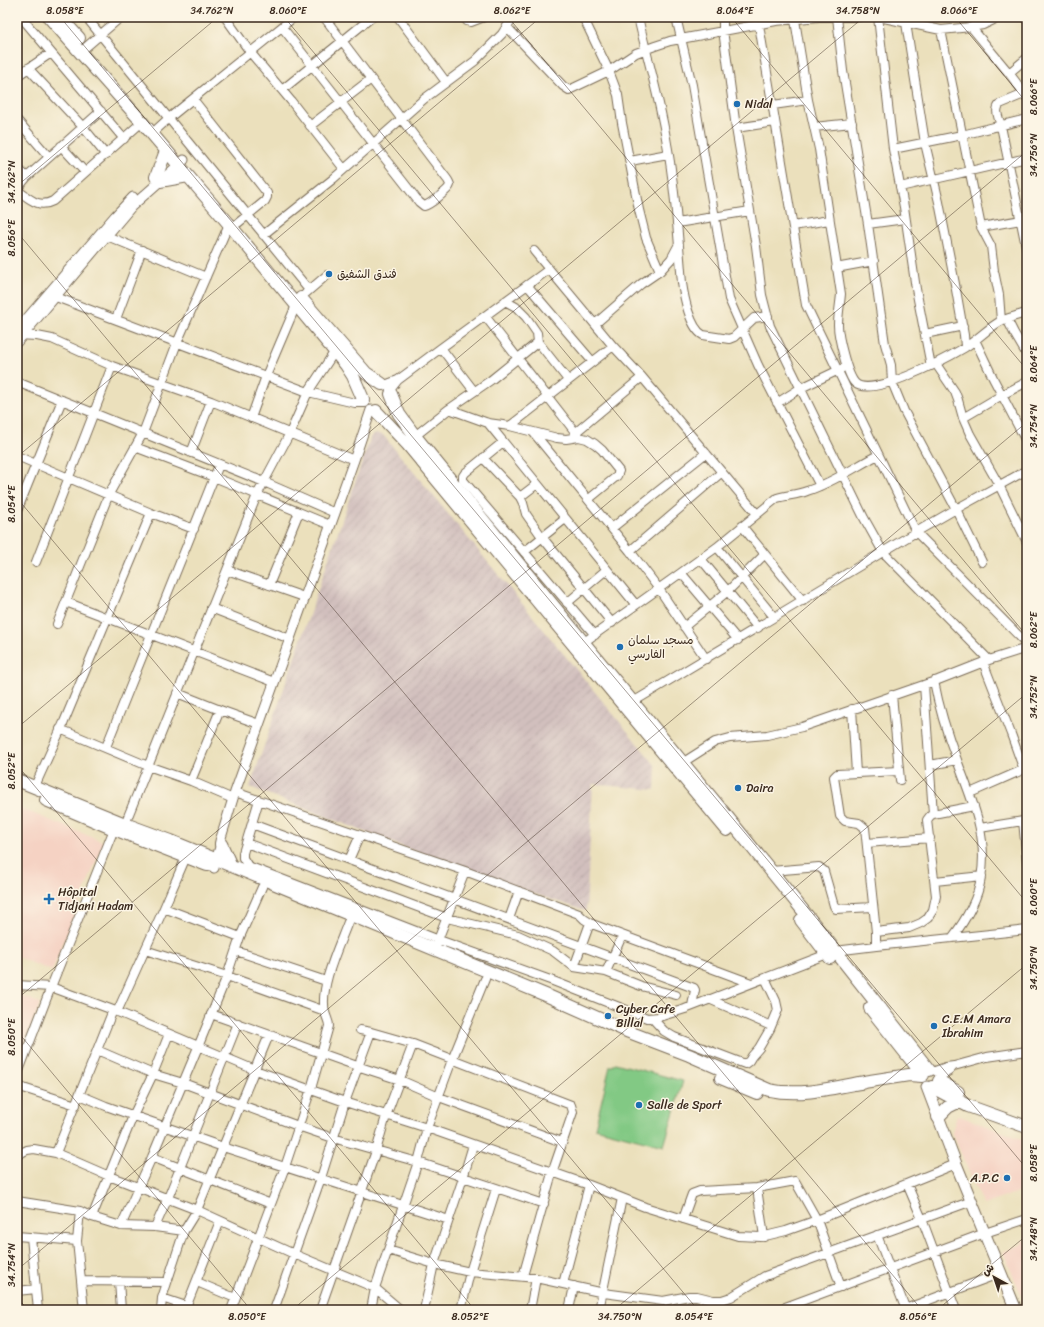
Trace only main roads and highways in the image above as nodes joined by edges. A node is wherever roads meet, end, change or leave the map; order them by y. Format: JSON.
{"nodes":[{"id":1,"x":49,"y":17,"type":"edge"},
{"id":2,"x":60,"y":17,"type":"edge"},
{"id":3,"x":166,"y":151,"type":"junction"},
{"id":4,"x":179,"y":160,"type":"junction"},
{"id":5,"x":188,"y":176,"type":"junction"},
{"id":6,"x":238,"y":221,"type":"junction"},
{"id":7,"x":302,"y":297,"type":"junction"},
{"id":8,"x":387,"y":388,"type":"junction"},
{"id":9,"x":369,"y":406,"type":"junction"},
{"id":10,"x":580,"y":646,"type":"junction"},
{"id":11,"x":679,"y":765,"type":"junction"},
{"id":12,"x":17,"y":780,"type":"edge"},
{"id":13,"x":17,"y":788,"type":"edge"},
{"id":14,"x":119,"y":826,"type":"junction"},
{"id":15,"x":208,"y":860,"type":"junction"},
{"id":16,"x":231,"y":866,"type":"junction"},
{"id":17,"x":831,"y":953,"type":"junction"},
{"id":18,"x":930,"y":1078,"type":"junction"},
{"id":19,"x":842,"y":1090,"type":"junction"},
{"id":20,"x":960,"y":1101,"type":"junction"},
{"id":21,"x":938,"y":1117,"type":"junction"},
{"id":22,"x":1027,"y":1121,"type":"edge"},
{"id":23,"x":1027,"y":1127,"type":"edge"},
{"id":24,"x":1011,"y":1309,"type":"edge"}],
"edges":[{"from":1,"to":3,"type":"main road"},
{"from":2,"to":4,"type":"main road"},
{"from":3,"to":4,"type":"main road"},
{"from":3,"to":5,"type":"main road"},
{"from":4,"to":5,"type":"main road"},
{"from":4,"to":6,"type":"main road"},
{"from":5,"to":6,"type":"main road"},
{"from":6,"to":7,"type":"main road"},
{"from":7,"to":8,"type":"main road"},
{"from":7,"to":9,"type":"main road"},
{"from":8,"to":9,"type":"main road"},
{"from":8,"to":9,"type":"main road"},
{"from":8,"to":10,"type":"main road"},
{"from":9,"to":10,"type":"main road"},
{"from":10,"to":11,"type":"main road"},
{"from":10,"to":11,"type":"main road"},
{"from":11,"to":17,"type":"main road"},
{"from":11,"to":17,"type":"main road"},
{"from":12,"to":14,"type":"main road"},
{"from":13,"to":14,"type":"main road"},
{"from":14,"to":15,"type":"main road"},
{"from":14,"to":15,"type":"main road"},
{"from":15,"to":16,"type":"main road"},
{"from":15,"to":16,"type":"main road"},
{"from":15,"to":19,"type":"main road"},
{"from":16,"to":19,"type":"main road"},
{"from":17,"to":18,"type":"main road"},
{"from":18,"to":19,"type":"main road"},
{"from":18,"to":20,"type":"main road"},
{"from":18,"to":21,"type":"main road"},
{"from":18,"to":22,"type":"main road"},
{"from":20,"to":21,"type":"main road"},
{"from":20,"to":23,"type":"main road"},
{"from":21,"to":24,"type":"main road"}]}
